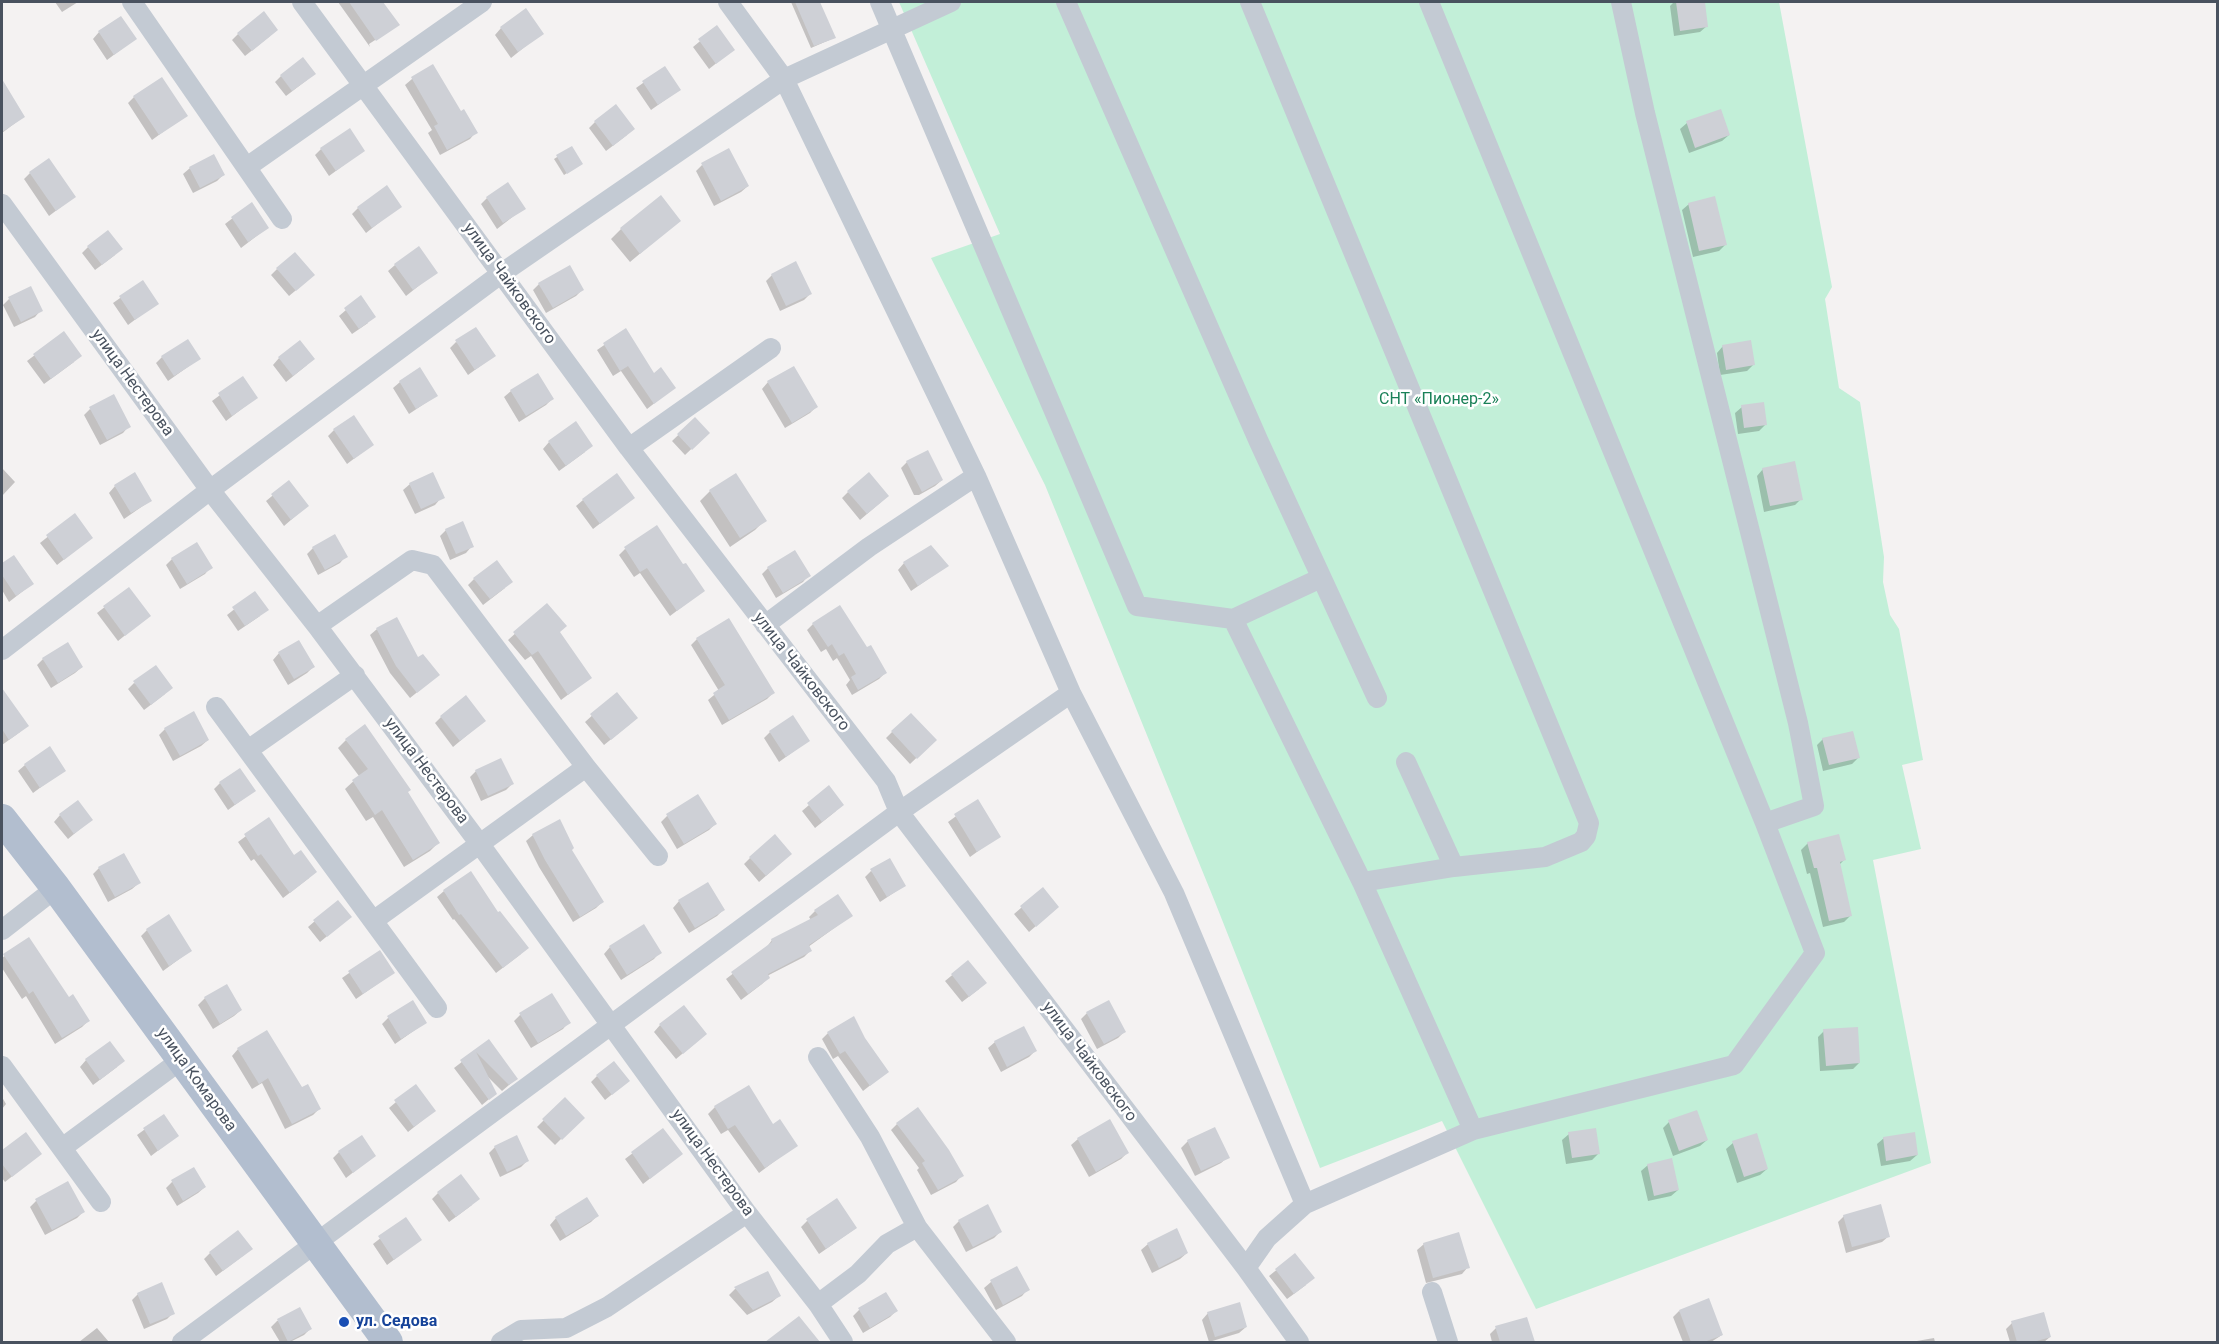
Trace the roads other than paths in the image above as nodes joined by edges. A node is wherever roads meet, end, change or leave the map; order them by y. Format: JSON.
{"nodes":[{"id":1,"x":132,"y":2,"type":"edge"},
{"id":2,"x":302,"y":2,"type":"edge"},
{"id":3,"x":483,"y":2,"type":"edge"},
{"id":4,"x":728,"y":2,"type":"edge"},
{"id":5,"x":880,"y":2,"type":"edge"},
{"id":6,"x":951,"y":2,"type":"edge"},
{"id":7,"x":1066,"y":2,"type":"edge"},
{"id":8,"x":1250,"y":2,"type":"edge"},
{"id":9,"x":1429,"y":2,"type":"edge"},
{"id":10,"x":1620,"y":2,"type":"edge"},
{"id":11,"x":892,"y":28,"type":"junction"},
{"id":12,"x":784,"y":80,"type":"junction"},
{"id":13,"x":364,"y":85,"type":"junction"},
{"id":14,"x":247,"y":167,"type":"junction"},
{"id":15,"x":2,"y":204,"type":"edge"},
{"id":16,"x":282,"y":219,"type":"dead end"},
{"id":17,"x":502,"y":273,"type":"junction"},
{"id":18,"x":771,"y":348,"type":"dead end"},
{"id":19,"x":629,"y":448,"type":"junction"},
{"id":20,"x":976,"y":476,"type":"junction"},
{"id":21,"x":210,"y":490,"type":"junction"},
{"id":22,"x":1321,"y":578,"type":"junction"},
{"id":23,"x":1233,"y":619,"type":"junction"},
{"id":24,"x":765,"y":625,"type":"junction"},
{"id":25,"x":318,"y":626,"type":"junction"},
{"id":26,"x":2,"y":650,"type":"edge"},
{"id":27,"x":355,"y":675,"type":"junction"},
{"id":28,"x":1071,"y":693,"type":"junction"},
{"id":29,"x":1377,"y":698,"type":"dead end"},
{"id":30,"x":216,"y":707,"type":"dead end"},
{"id":31,"x":248,"y":750,"type":"junction"},
{"id":32,"x":1406,"y":762,"type":"dead end"},
{"id":33,"x":586,"y":767,"type":"junction"},
{"id":34,"x":898,"y":812,"type":"junction"},
{"id":35,"x":2,"y":819,"type":"edge"},
{"id":36,"x":1765,"y":823,"type":"junction"},
{"id":37,"x":479,"y":843,"type":"junction"},
{"id":38,"x":658,"y":856,"type":"dead end"},
{"id":39,"x":1454,"y":867,"type":"junction"},
{"id":40,"x":1362,"y":882,"type":"junction"},
{"id":41,"x":56,"y":888,"type":"junction"},
{"id":42,"x":373,"y":921,"type":"junction"},
{"id":43,"x":2,"y":930,"type":"edge"},
{"id":44,"x":437,"y":1008,"type":"dead end"},
{"id":45,"x":612,"y":1024,"type":"junction"},
{"id":46,"x":818,"y":1057,"type":"dead end"},
{"id":47,"x":181,"y":1060,"type":"junction"},
{"id":48,"x":2,"y":1066,"type":"edge"},
{"id":49,"x":1473,"y":1130,"type":"junction"},
{"id":50,"x":62,"y":1148,"type":"junction"},
{"id":51,"x":101,"y":1202,"type":"dead end"},
{"id":52,"x":1305,"y":1204,"type":"junction"},
{"id":53,"x":747,"y":1213,"type":"junction"},
{"id":54,"x":917,"y":1227,"type":"junction"},
{"id":55,"x":316,"y":1242,"type":"junction"},
{"id":56,"x":1246,"y":1268,"type":"junction"},
{"id":57,"x":1432,"y":1292,"type":"dead end"},
{"id":58,"x":818,"y":1304,"type":"junction"},
{"id":59,"x":182,"y":1342,"type":"edge"},
{"id":60,"x":388,"y":1342,"type":"edge"},
{"id":61,"x":501,"y":1342,"type":"edge"},
{"id":62,"x":843,"y":1342,"type":"edge"},
{"id":63,"x":1006,"y":1342,"type":"edge"},
{"id":64,"x":1299,"y":1342,"type":"edge"},
{"id":65,"x":1448,"y":1342,"type":"edge"}],
"edges":[{"from":1,"to":14,"type":"street"},
{"from":2,"to":13,"type":"street","name":"улица Чайковского"},
{"from":3,"to":13,"type":"street"},
{"from":4,"to":12,"type":"street"},
{"from":5,"to":11,"type":"street"},
{"from":6,"to":11,"type":"street"},
{"from":7,"to":22,"type":"street"},
{"from":8,"to":39,"type":"street"},
{"from":9,"to":36,"type":"street"},
{"from":10,"to":36,"type":"street"},
{"from":11,"to":12,"type":"street"},
{"from":11,"to":23,"type":"street"},
{"from":12,"to":17,"type":"street"},
{"from":12,"to":20,"type":"street"},
{"from":13,"to":14,"type":"street"},
{"from":13,"to":17,"type":"street","name":"улица Чайковского"},
{"from":14,"to":16,"type":"street"},
{"from":15,"to":21,"type":"street","name":"улица Нестерова"},
{"from":17,"to":19,"type":"street","name":"улица Чайковского"},
{"from":17,"to":21,"type":"street"},
{"from":18,"to":19,"type":"street"},
{"from":19,"to":24,"type":"street","name":"улица Чайковского"},
{"from":20,"to":24,"type":"street"},
{"from":20,"to":28,"type":"street"},
{"from":21,"to":25,"type":"street","name":"улица Нестерова"},
{"from":21,"to":26,"type":"street"},
{"from":22,"to":23,"type":"street"},
{"from":22,"to":29,"type":"street"},
{"from":23,"to":40,"type":"street"},
{"from":24,"to":34,"type":"street","name":"улица Чайковского"},
{"from":25,"to":27,"type":"street","name":"улица Нестерова"},
{"from":25,"to":33,"type":"street"},
{"from":27,"to":31,"type":"street"},
{"from":27,"to":37,"type":"street","name":"улица Нестерова"},
{"from":28,"to":34,"type":"street"},
{"from":28,"to":52,"type":"street"},
{"from":30,"to":31,"type":"street"},
{"from":31,"to":42,"type":"street"},
{"from":32,"to":39,"type":"street"},
{"from":33,"to":37,"type":"street"},
{"from":33,"to":38,"type":"street"},
{"from":34,"to":45,"type":"street"},
{"from":34,"to":56,"type":"street","name":"улица Чайковского"},
{"from":35,"to":41,"type":"main road","name":"улица Комарова"},
{"from":36,"to":49,"type":"street"},
{"from":37,"to":42,"type":"street"},
{"from":37,"to":45,"type":"street","name":"улица Нестерова"},
{"from":39,"to":40,"type":"street"},
{"from":40,"to":49,"type":"street"},
{"from":41,"to":43,"type":"street"},
{"from":41,"to":47,"type":"main road","name":"улица Комарова"},
{"from":42,"to":44,"type":"street"},
{"from":45,"to":53,"type":"street","name":"улица Нестерова"},
{"from":45,"to":55,"type":"street"},
{"from":46,"to":54,"type":"street"},
{"from":47,"to":50,"type":"street"},
{"from":47,"to":55,"type":"main road","name":"улица Комарова"},
{"from":48,"to":50,"type":"street"},
{"from":49,"to":52,"type":"street"},
{"from":50,"to":51,"type":"street"},
{"from":52,"to":56,"type":"street"},
{"from":53,"to":58,"type":"street","name":"улица Нестерова"},
{"from":53,"to":61,"type":"street"},
{"from":54,"to":58,"type":"street"},
{"from":54,"to":63,"type":"street"},
{"from":55,"to":59,"type":"street"},
{"from":55,"to":60,"type":"main road","name":"улица Комарова"},
{"from":56,"to":64,"type":"street","name":"улица Чайковского"},
{"from":57,"to":65,"type":"street"},
{"from":58,"to":62,"type":"street","name":"улица Нестерова"}]}
